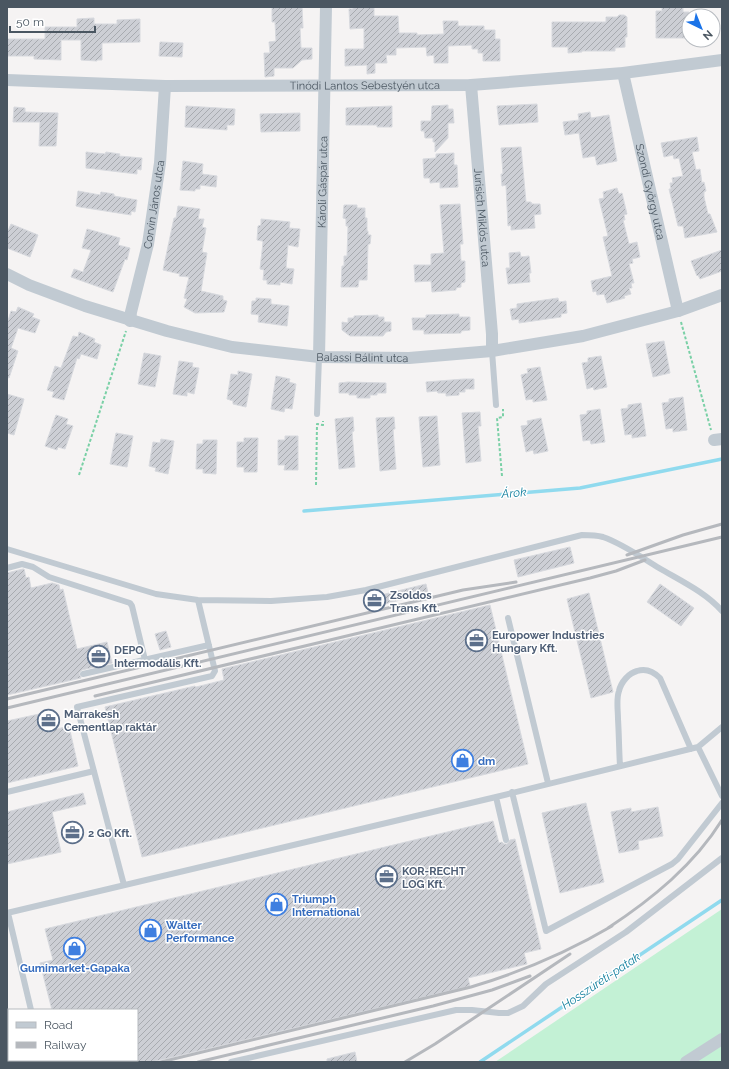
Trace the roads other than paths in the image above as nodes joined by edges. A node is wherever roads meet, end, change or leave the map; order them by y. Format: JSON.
{"nodes":[{"id":1,"x":326,"y":7,"type":"edge"},
{"id":2,"x":722,"y":60,"type":"edge"},
{"id":3,"x":623,"y":73,"type":"junction"},
{"id":4,"x":7,"y":80,"type":"edge"},
{"id":5,"x":325,"y":85,"type":"junction"},
{"id":6,"x":471,"y":85,"type":"junction"},
{"id":7,"x":165,"y":86,"type":"junction"},
{"id":8,"x":7,"y":274,"type":"edge"},
{"id":9,"x":722,"y":295,"type":"edge"},
{"id":10,"x":678,"y":311,"type":"junction"},
{"id":11,"x":130,"y":320,"type":"junction"},
{"id":12,"x":492,"y":351,"type":"junction"},
{"id":13,"x":318,"y":357,"type":"junction"},
{"id":14,"x":496,"y":405,"type":"dead end"},
{"id":15,"x":317,"y":414,"type":"dead end"},
{"id":16,"x":7,"y":549,"type":"edge"},
{"id":17,"x":7,"y":568,"type":"edge"},
{"id":18,"x":198,"y":600,"type":"junction"},
{"id":19,"x":722,"y":611,"type":"edge"},
{"id":20,"x":508,"y":618,"type":"dead end"},
{"id":21,"x":209,"y":645,"type":"junction"},
{"id":22,"x":146,"y":660,"type":"junction"},
{"id":23,"x":83,"y":674,"type":"dead end"},
{"id":24,"x":722,"y":727,"type":"edge"},
{"id":25,"x":698,"y":747,"type":"junction"},
{"id":26,"x":691,"y":749,"type":"junction"},
{"id":27,"x":620,"y":766,"type":"junction"},
{"id":28,"x":94,"y":771,"type":"junction"},
{"id":29,"x":548,"y":784,"type":"junction"},
{"id":30,"x":7,"y":792,"type":"edge"},
{"id":31,"x":512,"y":792,"type":"junction"},
{"id":32,"x":496,"y":796,"type":"junction"},
{"id":33,"x":722,"y":796,"type":"edge"},
{"id":34,"x":722,"y":803,"type":"edge"},
{"id":35,"x":506,"y":840,"type":"dead end"},
{"id":36,"x":722,"y":858,"type":"edge"},
{"id":37,"x":124,"y":885,"type":"junction"},
{"id":38,"x":8,"y":913,"type":"edge"},
{"id":39,"x":31,"y":1009,"type":"edge"},
{"id":40,"x":722,"y":1039,"type":"edge"},
{"id":41,"x":231,"y":1062,"type":"edge"},
{"id":42,"x":686,"y":1062,"type":"edge"}],
"edges":[{"from":1,"to":5,"type":"street","name":"Károli Gáspár utca"},
{"from":2,"to":3,"type":"street","name":"Tinódi Lantos Sebestyén utca"},
{"from":3,"to":6,"type":"street","name":"Tinódi Lantos Sebestyén utca"},
{"from":3,"to":10,"type":"street","name":"Szondi György utca"},
{"from":4,"to":7,"type":"street","name":"Tinódi Lantos Sebestyén utca"},
{"from":5,"to":6,"type":"street","name":"Tinódi Lantos Sebestyén utca"},
{"from":5,"to":7,"type":"street","name":"Tinódi Lantos Sebestyén utca"},
{"from":5,"to":13,"type":"street","name":"Károli Gáspár utca"},
{"from":6,"to":12,"type":"street","name":"Jurisich Miklós utca"},
{"from":7,"to":11,"type":"street","name":"Corvin János utca"},
{"from":8,"to":11,"type":"street","name":"Balassi Bálint utca"},
{"from":9,"to":10,"type":"street","name":"Balassi Bálint utca"},
{"from":10,"to":12,"type":"street","name":"Balassi Bálint utca"},
{"from":11,"to":13,"type":"street","name":"Balassi Bálint utca"},
{"from":12,"to":13,"type":"street","name":"Balassi Bálint utca"},
{"from":12,"to":14,"type":"lane"},
{"from":13,"to":15,"type":"lane"},
{"from":16,"to":18,"type":"lane"},
{"from":17,"to":22,"type":"lane"},
{"from":18,"to":19,"type":"lane"},
{"from":18,"to":21,"type":"lane"},
{"from":20,"to":29,"type":"lane"},
{"from":21,"to":22,"type":"lane"},
{"from":21,"to":28,"type":"lane"},
{"from":22,"to":23,"type":"lane"},
{"from":24,"to":25,"type":"lane"},
{"from":25,"to":26,"type":"lane"},
{"from":25,"to":33,"type":"lane"},
{"from":26,"to":27,"type":"lane"},
{"from":26,"to":27,"type":"lane"},
{"from":27,"to":29,"type":"lane"},
{"from":28,"to":30,"type":"lane"},
{"from":28,"to":37,"type":"lane"},
{"from":29,"to":31,"type":"lane"},
{"from":31,"to":32,"type":"lane"},
{"from":31,"to":34,"type":"lane"},
{"from":32,"to":35,"type":"lane"},
{"from":32,"to":37,"type":"lane"},
{"from":36,"to":41,"type":"lane"},
{"from":37,"to":38,"type":"lane"},
{"from":38,"to":39,"type":"lane"},
{"from":40,"to":42,"type":"street"}]}
